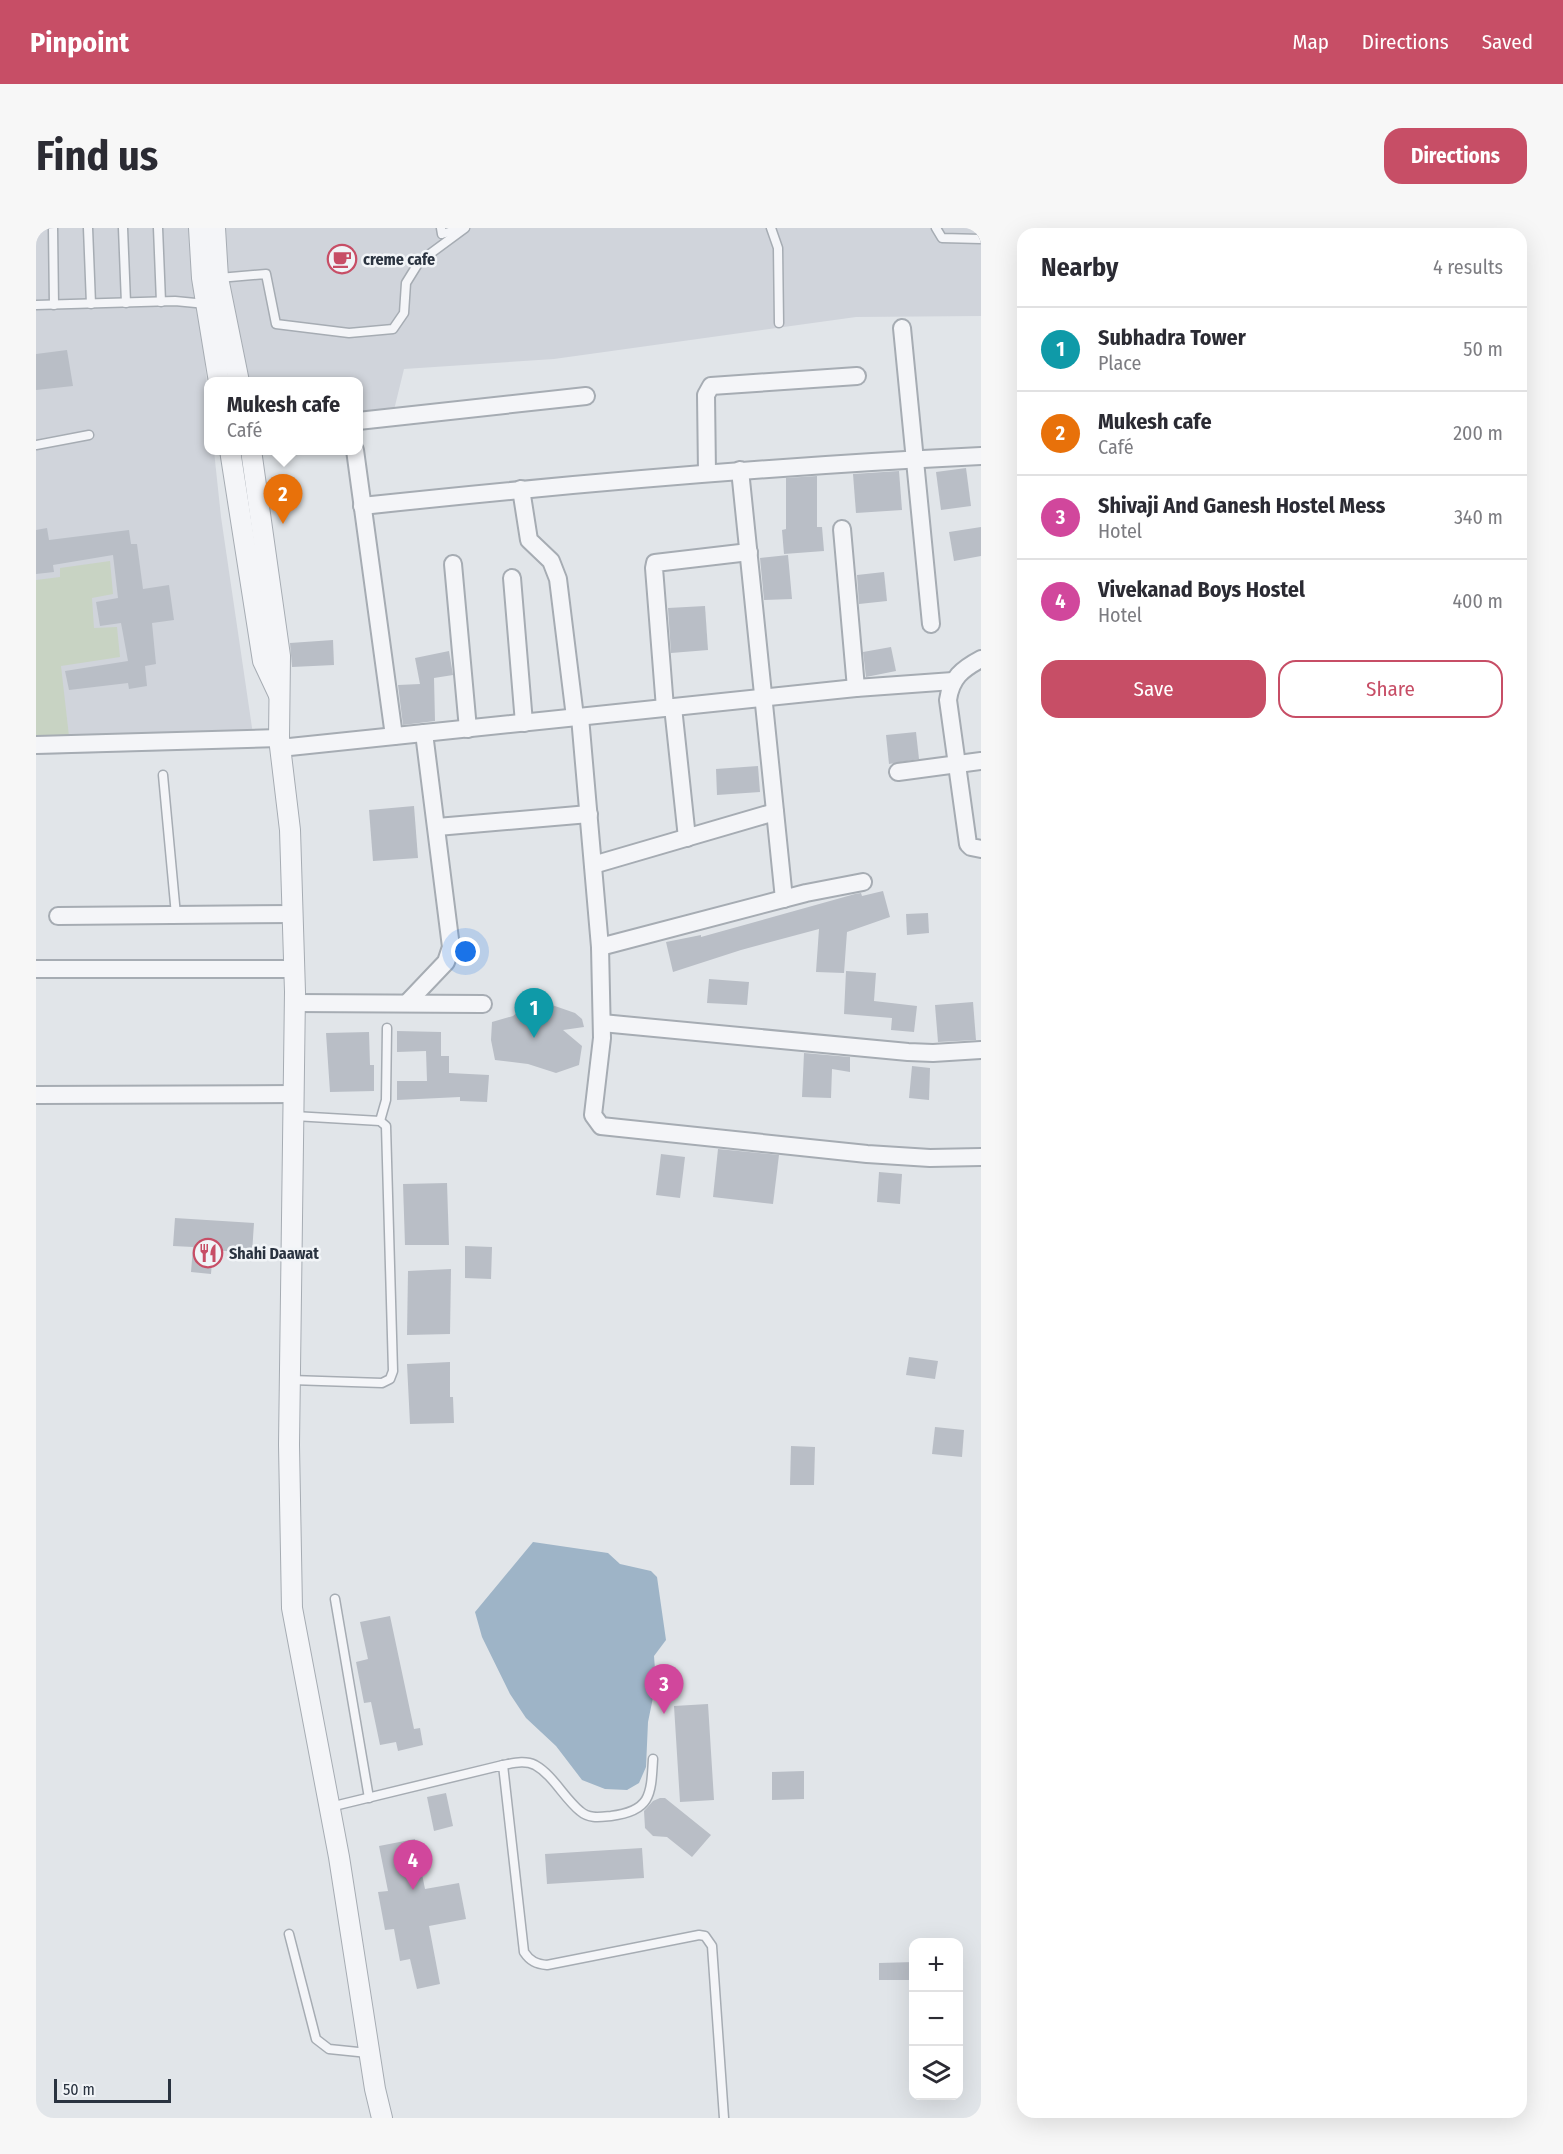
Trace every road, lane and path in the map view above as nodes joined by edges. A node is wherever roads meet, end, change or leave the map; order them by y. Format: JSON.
{"nodes":[{"id":1,"x":53,"y":228,"type":"edge"},
{"id":2,"x":88,"y":228,"type":"edge"},
{"id":3,"x":123,"y":228,"type":"edge"},
{"id":4,"x":158,"y":228,"type":"edge"},
{"id":5,"x":199,"y":228,"type":"edge"},
{"id":6,"x":215,"y":228,"type":"edge"},
{"id":7,"x":441,"y":228,"type":"edge"},
{"id":8,"x":771,"y":228,"type":"edge"},
{"id":9,"x":936,"y":228,"type":"edge"},
{"id":10,"x":981,"y":239,"type":"edge"},
{"id":11,"x":218,"y":278,"type":"junction"},
{"id":12,"x":161,"y":302,"type":"junction"},
{"id":13,"x":126,"y":303,"type":"junction"},
{"id":14,"x":91,"y":304,"type":"junction"},
{"id":15,"x":36,"y":305,"type":"edge"},
{"id":16,"x":54,"y":305,"type":"junction"},
{"id":17,"x":215,"y":305,"type":"junction"},
{"id":18,"x":779,"y":323,"type":"dead end"},
{"id":19,"x":902,"y":328,"type":"dead end"},
{"id":20,"x":856,"y":376,"type":"dead end"},
{"id":21,"x":219,"y":377,"type":"edge"},
{"id":22,"x":238,"y":377,"type":"edge"},
{"id":23,"x":586,"y":396,"type":"dead end"},
{"id":24,"x":363,"y":420,"type":"edge"},
{"id":25,"x":89,"y":435,"type":"dead end"},
{"id":26,"x":36,"y":445,"type":"edge"},
{"id":27,"x":231,"y":455,"type":"edge"},
{"id":28,"x":252,"y":455,"type":"edge"},
{"id":29,"x":356,"y":455,"type":"edge"},
{"id":30,"x":981,"y":456,"type":"edge"},
{"id":31,"x":915,"y":459,"type":"junction"},
{"id":32,"x":741,"y":470,"type":"junction"},
{"id":33,"x":707,"y":472,"type":"junction"},
{"id":34,"x":521,"y":489,"type":"junction"},
{"id":35,"x":362,"y":506,"type":"junction"},
{"id":36,"x":842,"y":529,"type":"dead end"},
{"id":37,"x":749,"y":552,"type":"junction"},
{"id":38,"x":453,"y":564,"type":"dead end"},
{"id":39,"x":512,"y":578,"type":"dead end"},
{"id":40,"x":931,"y":624,"type":"dead end"},
{"id":41,"x":981,"y":659,"type":"edge"},
{"id":42,"x":953,"y":681,"type":"junction"},
{"id":43,"x":856,"y":688,"type":"junction"},
{"id":44,"x":279,"y":695,"type":"junction"},
{"id":45,"x":765,"y":698,"type":"junction"},
{"id":46,"x":669,"y":708,"type":"junction"},
{"id":47,"x":578,"y":717,"type":"junction"},
{"id":48,"x":524,"y":723,"type":"junction"},
{"id":49,"x":468,"y":729,"type":"junction"},
{"id":50,"x":424,"y":733,"type":"junction"},
{"id":51,"x":394,"y":736,"type":"junction"},
{"id":52,"x":279,"y":743,"type":"junction"},
{"id":53,"x":36,"y":745,"type":"edge"},
{"id":54,"x":981,"y":761,"type":"edge"},
{"id":55,"x":956,"y":764,"type":"junction"},
{"id":56,"x":898,"y":772,"type":"dead end"},
{"id":57,"x":163,"y":775,"type":"dead end"},
{"id":58,"x":775,"y":812,"type":"junction"},
{"id":59,"x":589,"y":814,"type":"junction"},
{"id":60,"x":437,"y":827,"type":"junction"},
{"id":61,"x":687,"y":838,"type":"junction"},
{"id":62,"x":981,"y":849,"type":"edge"},
{"id":63,"x":593,"y":865,"type":"junction"},
{"id":64,"x":863,"y":882,"type":"dead end"},
{"id":65,"x":784,"y":899,"type":"junction"},
{"id":66,"x":293,"y":914,"type":"junction"},
{"id":67,"x":176,"y":915,"type":"junction"},
{"id":68,"x":58,"y":916,"type":"dead end"},
{"id":69,"x":600,"y":947,"type":"junction"},
{"id":70,"x":36,"y":969,"type":"edge"},
{"id":71,"x":295,"y":969,"type":"junction"},
{"id":72,"x":295,"y":1003,"type":"junction"},
{"id":73,"x":407,"y":1004,"type":"junction"},
{"id":74,"x":483,"y":1004,"type":"dead end"},
{"id":75,"x":602,"y":1023,"type":"junction"},
{"id":76,"x":387,"y":1028,"type":"dead end"},
{"id":77,"x":981,"y":1050,"type":"edge"},
{"id":78,"x":294,"y":1094,"type":"junction"},
{"id":79,"x":36,"y":1095,"type":"edge"},
{"id":80,"x":294,"y":1116,"type":"junction"},
{"id":81,"x":380,"y":1121,"type":"junction"},
{"id":82,"x":981,"y":1157,"type":"edge"},
{"id":83,"x":291,"y":1380,"type":"junction"},
{"id":84,"x":335,"y":1599,"type":"dead end"},
{"id":85,"x":653,"y":1759,"type":"dead end"},
{"id":86,"x":503,"y":1765,"type":"junction"},
{"id":87,"x":369,"y":1798,"type":"junction"},
{"id":88,"x":329,"y":1807,"type":"junction"},
{"id":89,"x":289,"y":1934,"type":"dead end"},
{"id":90,"x":369,"y":2053,"type":"junction"},
{"id":91,"x":382,"y":2118,"type":"edge"},
{"id":92,"x":724,"y":2118,"type":"edge"}],
"edges":[{"from":1,"to":16,"type":"lane"},
{"from":2,"to":14,"type":"lane"},
{"from":3,"to":13,"type":"lane"},
{"from":4,"to":12,"type":"lane"},
{"from":5,"to":17,"type":"street"},
{"from":6,"to":11,"type":"street"},
{"from":7,"to":11,"type":"lane"},
{"from":8,"to":18,"type":"lane"},
{"from":9,"to":10,"type":"lane"},
{"from":11,"to":17,"type":"street"},
{"from":12,"to":13,"type":"lane"},
{"from":12,"to":17,"type":"lane"},
{"from":13,"to":14,"type":"lane"},
{"from":14,"to":16,"type":"lane"},
{"from":15,"to":16,"type":"lane"},
{"from":17,"to":21,"type":"street"},
{"from":17,"to":22,"type":"street"},
{"from":19,"to":31,"type":"street"},
{"from":20,"to":33,"type":"street"},
{"from":23,"to":24,"type":"street"},
{"from":25,"to":26,"type":"lane"},
{"from":27,"to":44,"type":"street"},
{"from":28,"to":44,"type":"street"},
{"from":29,"to":35,"type":"street"},
{"from":30,"to":31,"type":"street"},
{"from":31,"to":32,"type":"street"},
{"from":31,"to":40,"type":"street"},
{"from":32,"to":33,"type":"street"},
{"from":32,"to":37,"type":"street"},
{"from":33,"to":34,"type":"street"},
{"from":34,"to":35,"type":"street"},
{"from":34,"to":47,"type":"street"},
{"from":35,"to":51,"type":"street"},
{"from":36,"to":43,"type":"street"},
{"from":37,"to":45,"type":"street"},
{"from":37,"to":46,"type":"street"},
{"from":38,"to":49,"type":"street"},
{"from":39,"to":48,"type":"street"},
{"from":41,"to":42,"type":"street"},
{"from":42,"to":43,"type":"street"},
{"from":42,"to":55,"type":"street"},
{"from":43,"to":45,"type":"street"},
{"from":44,"to":52,"type":"street"},
{"from":45,"to":46,"type":"street"},
{"from":45,"to":58,"type":"street"},
{"from":46,"to":47,"type":"street"},
{"from":46,"to":61,"type":"street"},
{"from":47,"to":48,"type":"street"},
{"from":47,"to":59,"type":"street"},
{"from":48,"to":49,"type":"street"},
{"from":49,"to":50,"type":"street"},
{"from":50,"to":51,"type":"street"},
{"from":50,"to":60,"type":"street"},
{"from":51,"to":52,"type":"street"},
{"from":52,"to":53,"type":"street"},
{"from":52,"to":66,"type":"street"},
{"from":54,"to":55,"type":"street"},
{"from":55,"to":56,"type":"street"},
{"from":55,"to":62,"type":"street"},
{"from":57,"to":67,"type":"lane"},
{"from":58,"to":61,"type":"street"},
{"from":58,"to":65,"type":"street"},
{"from":59,"to":60,"type":"street"},
{"from":59,"to":63,"type":"street"},
{"from":60,"to":73,"type":"street"},
{"from":61,"to":63,"type":"street"},
{"from":63,"to":69,"type":"street"},
{"from":64,"to":65,"type":"street"},
{"from":65,"to":69,"type":"street"},
{"from":66,"to":67,"type":"street"},
{"from":66,"to":71,"type":"street"},
{"from":67,"to":68,"type":"street"},
{"from":69,"to":75,"type":"street"},
{"from":70,"to":71,"type":"street"},
{"from":71,"to":72,"type":"street"},
{"from":72,"to":73,"type":"street"},
{"from":72,"to":78,"type":"street"},
{"from":73,"to":74,"type":"street"},
{"from":75,"to":77,"type":"street"},
{"from":75,"to":82,"type":"street"},
{"from":76,"to":81,"type":"lane"},
{"from":78,"to":79,"type":"street"},
{"from":78,"to":80,"type":"street"},
{"from":80,"to":81,"type":"lane"},
{"from":80,"to":83,"type":"street"},
{"from":81,"to":83,"type":"lane"},
{"from":83,"to":88,"type":"street"},
{"from":84,"to":87,"type":"lane"},
{"from":85,"to":86,"type":"lane"},
{"from":86,"to":87,"type":"lane"},
{"from":86,"to":92,"type":"lane"},
{"from":87,"to":88,"type":"lane"},
{"from":88,"to":90,"type":"street"},
{"from":89,"to":90,"type":"lane"},
{"from":90,"to":91,"type":"street"}]}
